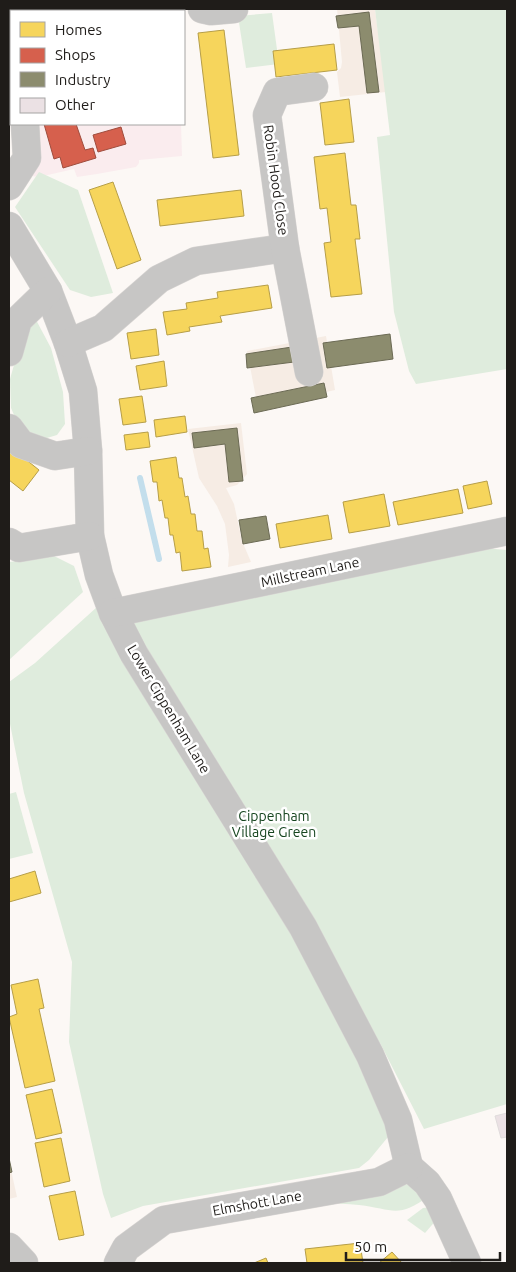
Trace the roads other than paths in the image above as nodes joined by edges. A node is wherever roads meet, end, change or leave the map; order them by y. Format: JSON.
{"nodes":[{"id":1,"x":202,"y":9,"type":"edge"},
{"id":2,"x":234,"y":9,"type":"edge"},
{"id":3,"x":314,"y":87,"type":"dead end"},
{"id":4,"x":25,"y":125,"type":"edge"},
{"id":5,"x":9,"y":186,"type":"edge"},
{"id":6,"x":11,"y":232,"type":"edge"},
{"id":7,"x":285,"y":248,"type":"junction"},
{"id":8,"x":48,"y":291,"type":"junction"},
{"id":9,"x":68,"y":343,"type":"junction"},
{"id":10,"x":9,"y":352,"type":"edge"},
{"id":11,"x":309,"y":372,"type":"dead end"},
{"id":12,"x":9,"y":428,"type":"edge"},
{"id":13,"x":88,"y":450,"type":"junction"},
{"id":14,"x":507,"y":531,"type":"edge"},
{"id":15,"x":90,"y":536,"type":"junction"},
{"id":16,"x":9,"y":542,"type":"edge"},
{"id":17,"x":113,"y":613,"type":"junction"},
{"id":18,"x":409,"y":1167,"type":"junction"},
{"id":19,"x":9,"y":1247,"type":"edge"},
{"id":20,"x":24,"y":1263,"type":"edge"},
{"id":21,"x":118,"y":1263,"type":"edge"},
{"id":22,"x":467,"y":1263,"type":"edge"}],
"edges":[{"from":1,"to":2,"type":"street"},
{"from":3,"to":7,"type":"street","name":"Robin Hood Close"},
{"from":4,"to":5,"type":"street"},
{"from":6,"to":8,"type":"street","name":"Lower Cippenham Lane"},
{"from":7,"to":9,"type":"street","name":"Robin Hood Close"},
{"from":7,"to":11,"type":"street","name":"Robin Hood Close"},
{"from":8,"to":9,"type":"street","name":"Lower Cippenham Lane"},
{"from":8,"to":10,"type":"street"},
{"from":9,"to":13,"type":"street","name":"Lower Cippenham Lane"},
{"from":12,"to":13,"type":"street"},
{"from":13,"to":15,"type":"street","name":"Lower Cippenham Lane"},
{"from":14,"to":17,"type":"street","name":"Millstream Lane"},
{"from":15,"to":16,"type":"street"},
{"from":15,"to":17,"type":"street","name":"Lower Cippenham Lane"},
{"from":17,"to":18,"type":"street","name":"Lower Cippenham Lane"},
{"from":18,"to":21,"type":"street","name":"Elmshott Lane"},
{"from":18,"to":22,"type":"street"},
{"from":19,"to":20,"type":"street"}]}
